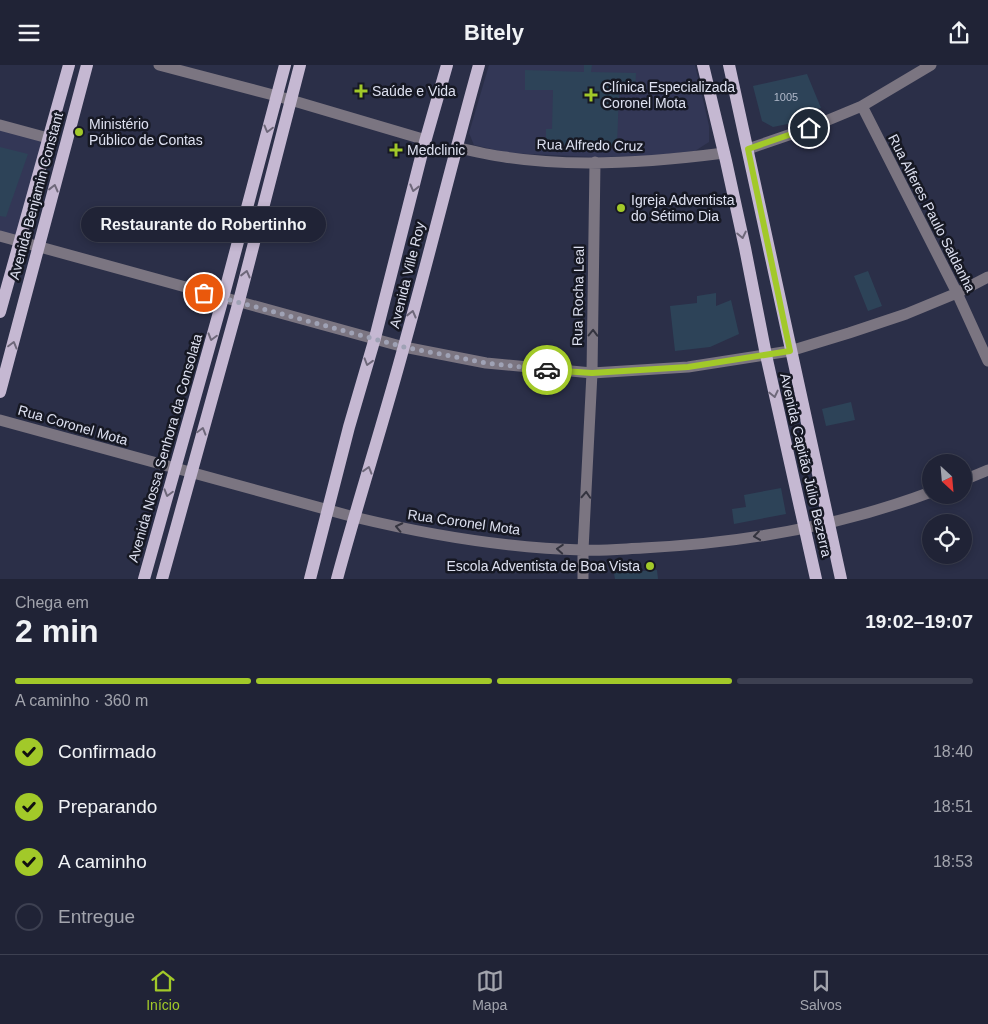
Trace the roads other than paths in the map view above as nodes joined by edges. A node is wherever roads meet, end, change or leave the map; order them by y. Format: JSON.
{"nodes":[{"id":1,"x":68,"y":65,"type":"edge"},
{"id":2,"x":86,"y":65,"type":"edge"},
{"id":3,"x":159,"y":65,"type":"edge"},
{"id":4,"x":285,"y":65,"type":"edge"},
{"id":5,"x":300,"y":65,"type":"edge"},
{"id":6,"x":447,"y":65,"type":"edge"},
{"id":7,"x":479,"y":65,"type":"edge"},
{"id":8,"x":702,"y":65,"type":"edge"},
{"id":9,"x":729,"y":65,"type":"edge"},
{"id":10,"x":932,"y":65,"type":"edge"},
{"id":11,"x":277,"y":96,"type":"junction"},
{"id":12,"x":290,"y":101,"type":"junction"},
{"id":13,"x":862,"y":106,"type":"junction"},
{"id":14,"x":0,"y":125,"type":"edge"},
{"id":15,"x":48,"y":138,"type":"junction"},
{"id":16,"x":426,"y":140,"type":"junction"},
{"id":17,"x":456,"y":147,"type":"junction"},
{"id":18,"x":748,"y":149,"type":"junction"},
{"id":19,"x":724,"y":153,"type":"junction"},
{"id":20,"x":594,"y":162,"type":"junction"},
{"id":21,"x":0,"y":236,"type":"edge"},
{"id":22,"x":19,"y":242,"type":"junction"},
{"id":23,"x":38,"y":248,"type":"junction"},
{"id":24,"x":988,"y":277,"type":"edge"},
{"id":25,"x":957,"y":293,"type":"junction"},
{"id":26,"x":223,"y":298,"type":"junction"},
{"id":27,"x":239,"y":301,"type":"junction"},
{"id":28,"x":0,"y":312,"type":"edge"},
{"id":29,"x":375,"y":338,"type":"junction"},
{"id":30,"x":404,"y":347,"type":"junction"},
{"id":31,"x":790,"y":351,"type":"junction"},
{"id":32,"x":766,"y":355,"type":"junction"},
{"id":33,"x":988,"y":361,"type":"edge"},
{"id":34,"x":592,"y":373,"type":"junction"},
{"id":35,"x":0,"y":392,"type":"edge"},
{"id":36,"x":0,"y":420,"type":"edge"},
{"id":37,"x":175,"y":469,"type":"junction"},
{"id":38,"x":988,"y":470,"type":"edge"},
{"id":39,"x":190,"y":473,"type":"junction"},
{"id":40,"x":972,"y":477,"type":"edge"},
{"id":41,"x":922,"y":495,"type":"edge"},
{"id":42,"x":329,"y":509,"type":"junction"},
{"id":43,"x":354,"y":517,"type":"junction"},
{"id":44,"x":828,"y":525,"type":"junction"},
{"id":45,"x":805,"y":529,"type":"junction"},
{"id":46,"x":583,"y":550,"type":"junction"},
{"id":47,"x":144,"y":579,"type":"edge"},
{"id":48,"x":162,"y":579,"type":"edge"},
{"id":49,"x":310,"y":579,"type":"edge"},
{"id":50,"x":337,"y":579,"type":"edge"},
{"id":51,"x":583,"y":579,"type":"edge"},
{"id":52,"x":816,"y":579,"type":"edge"},
{"id":53,"x":841,"y":579,"type":"edge"}],
"edges":[{"from":1,"to":15,"type":"main road","name":"Avenida Benjamin Constant"},
{"from":23,"to":2,"type":"main road","name":"Avenida Benjamin Constant","one_way":true},
{"from":3,"to":11,"type":"street"},
{"from":4,"to":11,"type":"main road","name":"Avenida Nossa Senhora da Consolata"},
{"from":5,"to":12,"type":"main road"},
{"from":6,"to":16,"type":"main road","name":"Avenida Ville Roy"},
{"from":7,"to":17,"type":"main road","name":"Avenida Ville Roy"},
{"from":8,"to":19,"type":"main road","name":"Avenida Capitão Júlio Bezerra"},
{"from":9,"to":18,"type":"main road","name":"Avenida Capitão Júlio Bezerra"},
{"from":10,"to":13,"type":"street"},
{"from":11,"to":12,"type":"street"},
{"from":11,"to":26,"type":"main road","name":"Avenida Nossa Senhora da Consolata","one_way":true},
{"from":12,"to":16,"type":"street"},
{"from":27,"to":12,"type":"main road","one_way":true},
{"from":13,"to":18,"type":"street"},
{"from":13,"to":25,"type":"street","name":"Rua Alferes Paulo Saldanha"},
{"from":14,"to":15,"type":"street"},
{"from":15,"to":22,"type":"main road","name":"Avenida Benjamin Constant"},
{"from":16,"to":29,"type":"main road","name":"Avenida Ville Roy","one_way":true},
{"from":17,"to":20,"type":"street","name":"Rua Alfredo Cruz"},
{"from":30,"to":17,"type":"main road","name":"Avenida Ville Roy","one_way":true},
{"from":18,"to":31,"type":"main road","name":"Avenida Capitão Júlio Bezerra"},
{"from":19,"to":20,"type":"street","name":"Rua Alfredo Cruz"},
{"from":19,"to":32,"type":"main road","name":"Avenida Capitão Júlio Bezerra","one_way":true},
{"from":34,"to":20,"type":"street","name":"Rua Rocha Leal","one_way":true},
{"from":21,"to":22,"type":"street"},
{"from":22,"to":23,"type":"street"},
{"from":22,"to":28,"type":"main road","name":"Avenida Benjamin Constant"},
{"from":23,"to":26,"type":"street"},
{"from":35,"to":23,"type":"main road","name":"Avenida Benjamin Constant","one_way":true},
{"from":24,"to":25,"type":"street"},
{"from":25,"to":31,"type":"street"},
{"from":25,"to":33,"type":"street","name":"Rua Alferes Paulo Saldanha"},
{"from":26,"to":27,"type":"street"},
{"from":26,"to":37,"type":"main road","name":"Avenida Nossa Senhora da Consolata","one_way":true},
{"from":27,"to":29,"type":"street"},
{"from":39,"to":27,"type":"main road","one_way":true},
{"from":29,"to":30,"type":"street"},
{"from":29,"to":42,"type":"main road","name":"Avenida Ville Roy","one_way":true},
{"from":30,"to":34,"type":"street"},
{"from":43,"to":30,"type":"main road","name":"Avenida Ville Roy","one_way":true},
{"from":31,"to":32,"type":"street"},
{"from":31,"to":44,"type":"main road","name":"Avenida Capitão Júlio Bezerra"},
{"from":32,"to":34,"type":"street"},
{"from":32,"to":45,"type":"main road","name":"Avenida Capitão Júlio Bezerra","one_way":true},
{"from":46,"to":34,"type":"street","name":"Rua Rocha Leal","one_way":true},
{"from":36,"to":37,"type":"street","name":"Rua Coronel Mota"},
{"from":37,"to":39,"type":"street","name":"Rua Coronel Mota"},
{"from":37,"to":47,"type":"main road","name":"Avenida Nossa Senhora da Consolata","one_way":true},
{"from":38,"to":40,"type":"street"},
{"from":39,"to":42,"type":"street","name":"Rua Coronel Mota"},
{"from":39,"to":48,"type":"main road"},
{"from":41,"to":44,"type":"street","name":"Rua Coronel Mota"},
{"from":42,"to":43,"type":"street","name":"Rua Coronel Mota"},
{"from":42,"to":49,"type":"main road","name":"Avenida Ville Roy"},
{"from":46,"to":43,"type":"street","name":"Rua Coronel Mota","one_way":true},
{"from":43,"to":50,"type":"main road","name":"Avenida Ville Roy"},
{"from":44,"to":45,"type":"street","name":"Rua Coronel Mota"},
{"from":44,"to":53,"type":"main road","name":"Avenida Capitão Júlio Bezerra"},
{"from":45,"to":46,"type":"street","name":"Rua Coronel Mota","one_way":true},
{"from":45,"to":52,"type":"main road","name":"Avenida Capitão Júlio Bezerra"},
{"from":46,"to":51,"type":"street","name":"Rua Rocha Leal"}]}
